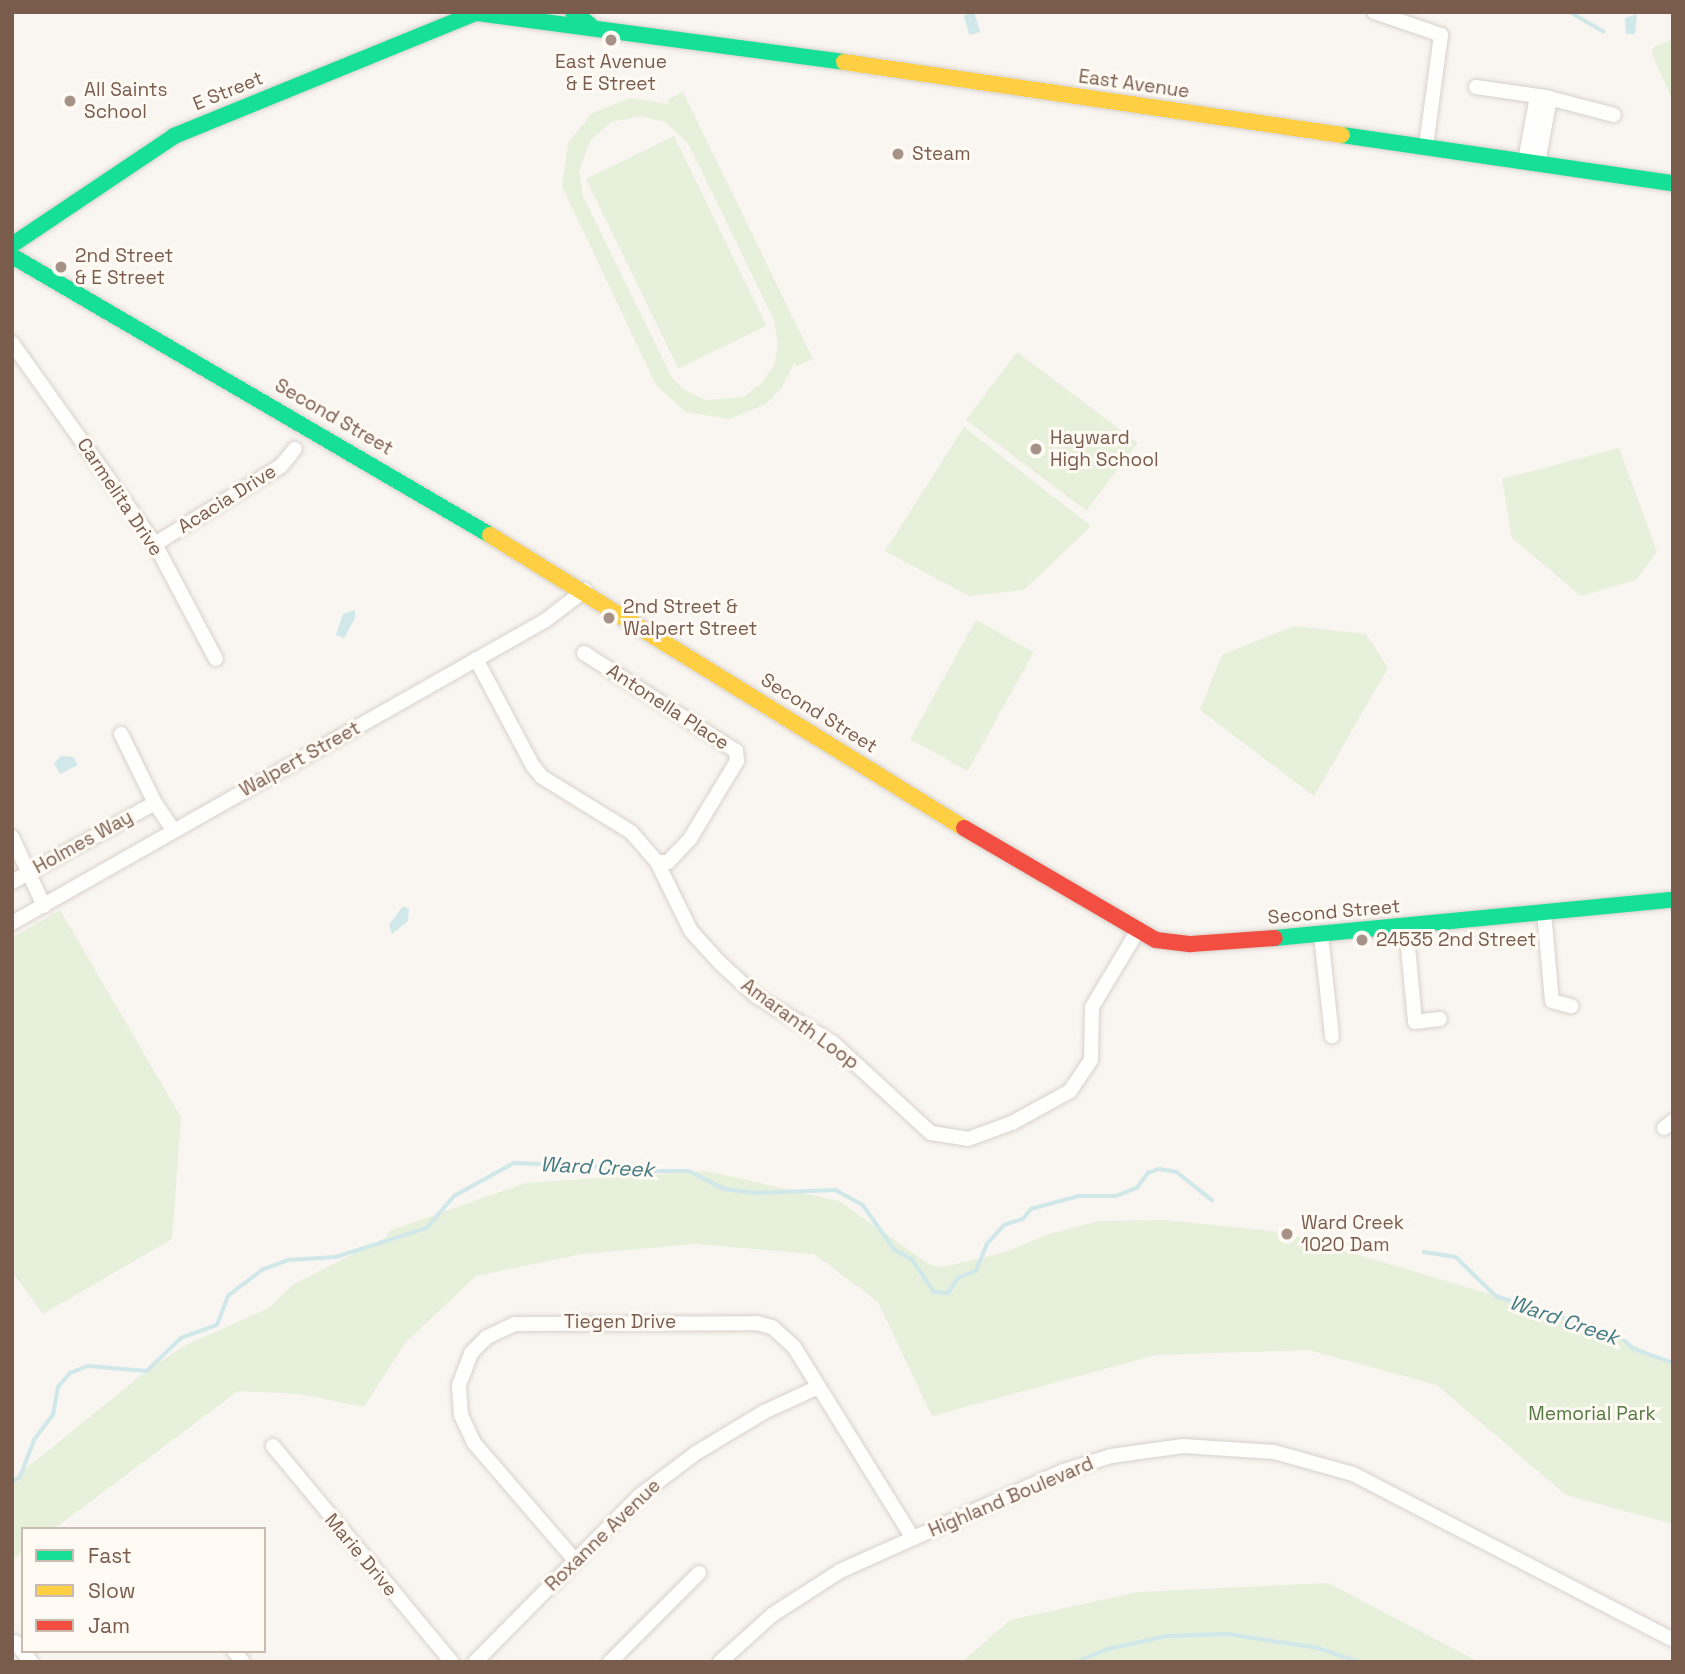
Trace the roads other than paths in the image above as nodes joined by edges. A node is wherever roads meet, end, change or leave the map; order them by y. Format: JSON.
{"nodes":[{"id":1,"x":533,"y":12,"type":"edge"},
{"id":2,"x":1374,"y":12,"type":"edge"},
{"id":3,"x":478,"y":13,"type":"edge"},
{"id":4,"x":580,"y":16,"type":"edge"},
{"id":5,"x":545,"y":24,"type":"junction"},
{"id":6,"x":1476,"y":87,"type":"dead end"},
{"id":7,"x":1543,"y":97,"type":"junction"},
{"id":8,"x":1614,"y":115,"type":"dead end"},
{"id":9,"x":1426,"y":146,"type":"junction"},
{"id":10,"x":1531,"y":162,"type":"junction"},
{"id":11,"x":1673,"y":183,"type":"edge"},
{"id":12,"x":12,"y":245,"type":"edge"},
{"id":13,"x":12,"y":256,"type":"edge"},
{"id":14,"x":12,"y":343,"type":"edge"},
{"id":15,"x":295,"y":449,"type":"dead end"},
{"id":16,"x":155,"y":544,"type":"junction"},
{"id":17,"x":585,"y":590,"type":"junction"},
{"id":18,"x":584,"y":653,"type":"dead end"},
{"id":19,"x":216,"y":659,"type":"dead end"},
{"id":20,"x":476,"y":659,"type":"junction"},
{"id":21,"x":121,"y":734,"type":"dead end"},
{"id":22,"x":155,"y":803,"type":"junction"},
{"id":23,"x":173,"y":830,"type":"junction"},
{"id":24,"x":12,"y":837,"type":"edge"},
{"id":25,"x":657,"y":862,"type":"junction"},
{"id":26,"x":28,"y":872,"type":"junction"},
{"id":27,"x":12,"y":882,"type":"edge"},
{"id":28,"x":1673,"y":900,"type":"edge"},
{"id":29,"x":44,"y":906,"type":"junction"},
{"id":30,"x":1544,"y":912,"type":"junction"},
{"id":31,"x":12,"y":923,"type":"edge"},
{"id":32,"x":1406,"y":926,"type":"junction"},
{"id":33,"x":1137,"y":932,"type":"junction"},
{"id":34,"x":1321,"y":935,"type":"junction"},
{"id":35,"x":1571,"y":1006,"type":"dead end"},
{"id":36,"x":1440,"y":1019,"type":"dead end"},
{"id":37,"x":1332,"y":1037,"type":"dead end"},
{"id":38,"x":818,"y":1387,"type":"junction"},
{"id":39,"x":273,"y":1446,"type":"dead end"},
{"id":40,"x":913,"y":1538,"type":"junction"},
{"id":41,"x":573,"y":1558,"type":"junction"},
{"id":42,"x":699,"y":1573,"type":"dead end"},
{"id":43,"x":1673,"y":1640,"type":"edge"},
{"id":44,"x":15,"y":1642,"type":"dead end"},
{"id":45,"x":21,"y":1650,"type":"edge"},
{"id":46,"x":452,"y":1662,"type":"edge"},
{"id":47,"x":475,"y":1662,"type":"edge"},
{"id":48,"x":610,"y":1662,"type":"edge"},
{"id":49,"x":720,"y":1662,"type":"edge"}],
"edges":[{"from":1,"to":5,"type":"street"},
{"from":2,"to":9,"type":"street"},
{"from":3,"to":5,"type":"street","name":"East Avenue"},
{"from":3,"to":12,"type":"street","name":"E Street"},
{"from":4,"to":5,"type":"street","name":"East Avenue"},
{"from":4,"to":9,"type":"street","name":"East Avenue"},
{"from":6,"to":7,"type":"street"},
{"from":7,"to":8,"type":"street"},
{"from":7,"to":10,"type":"street"},
{"from":9,"to":10,"type":"street","name":"East Avenue"},
{"from":10,"to":11,"type":"street","name":"East Avenue"},
{"from":13,"to":17,"type":"street","name":"Second Street"},
{"from":14,"to":16,"type":"street","name":"Carmelita Drive"},
{"from":15,"to":16,"type":"street","name":"Acacia Drive"},
{"from":16,"to":19,"type":"street","name":"Carmelita Drive"},
{"from":17,"to":20,"type":"street","name":"Walpert Street"},
{"from":17,"to":33,"type":"street","name":"Second Street"},
{"from":18,"to":25,"type":"street","name":"Antonella Place"},
{"from":20,"to":23,"type":"street","name":"Walpert Street"},
{"from":20,"to":25,"type":"street","name":"Amaranth Loop"},
{"from":21,"to":22,"type":"street"},
{"from":22,"to":23,"type":"street"},
{"from":22,"to":26,"type":"street","name":"Holmes Way"},
{"from":23,"to":29,"type":"street","name":"Walpert Street"},
{"from":24,"to":26,"type":"street"},
{"from":25,"to":33,"type":"street","name":"Amaranth Loop"},
{"from":26,"to":27,"type":"street","name":"Holmes Way"},
{"from":26,"to":29,"type":"street"},
{"from":28,"to":30,"type":"street","name":"Second Street"},
{"from":29,"to":31,"type":"street","name":"Walpert Street"},
{"from":30,"to":32,"type":"street","name":"Second Street"},
{"from":30,"to":35,"type":"street"},
{"from":32,"to":34,"type":"street","name":"Second Street"},
{"from":32,"to":36,"type":"street"},
{"from":33,"to":34,"type":"street","name":"Second Street"},
{"from":34,"to":37,"type":"street"},
{"from":38,"to":40,"type":"street","name":"Tiegen Drive"},
{"from":38,"to":41,"type":"street","name":"Roxanne Avenue"},
{"from":38,"to":41,"type":"street","name":"Tiegen Drive"},
{"from":39,"to":46,"type":"street","name":"Marie Drive"},
{"from":40,"to":43,"type":"street","name":"Highland Boulevard"},
{"from":40,"to":49,"type":"street","name":"Highland Boulevard"},
{"from":41,"to":47,"type":"street","name":"Roxanne Avenue"},
{"from":42,"to":48,"type":"street"},
{"from":44,"to":45,"type":"street"}]}
